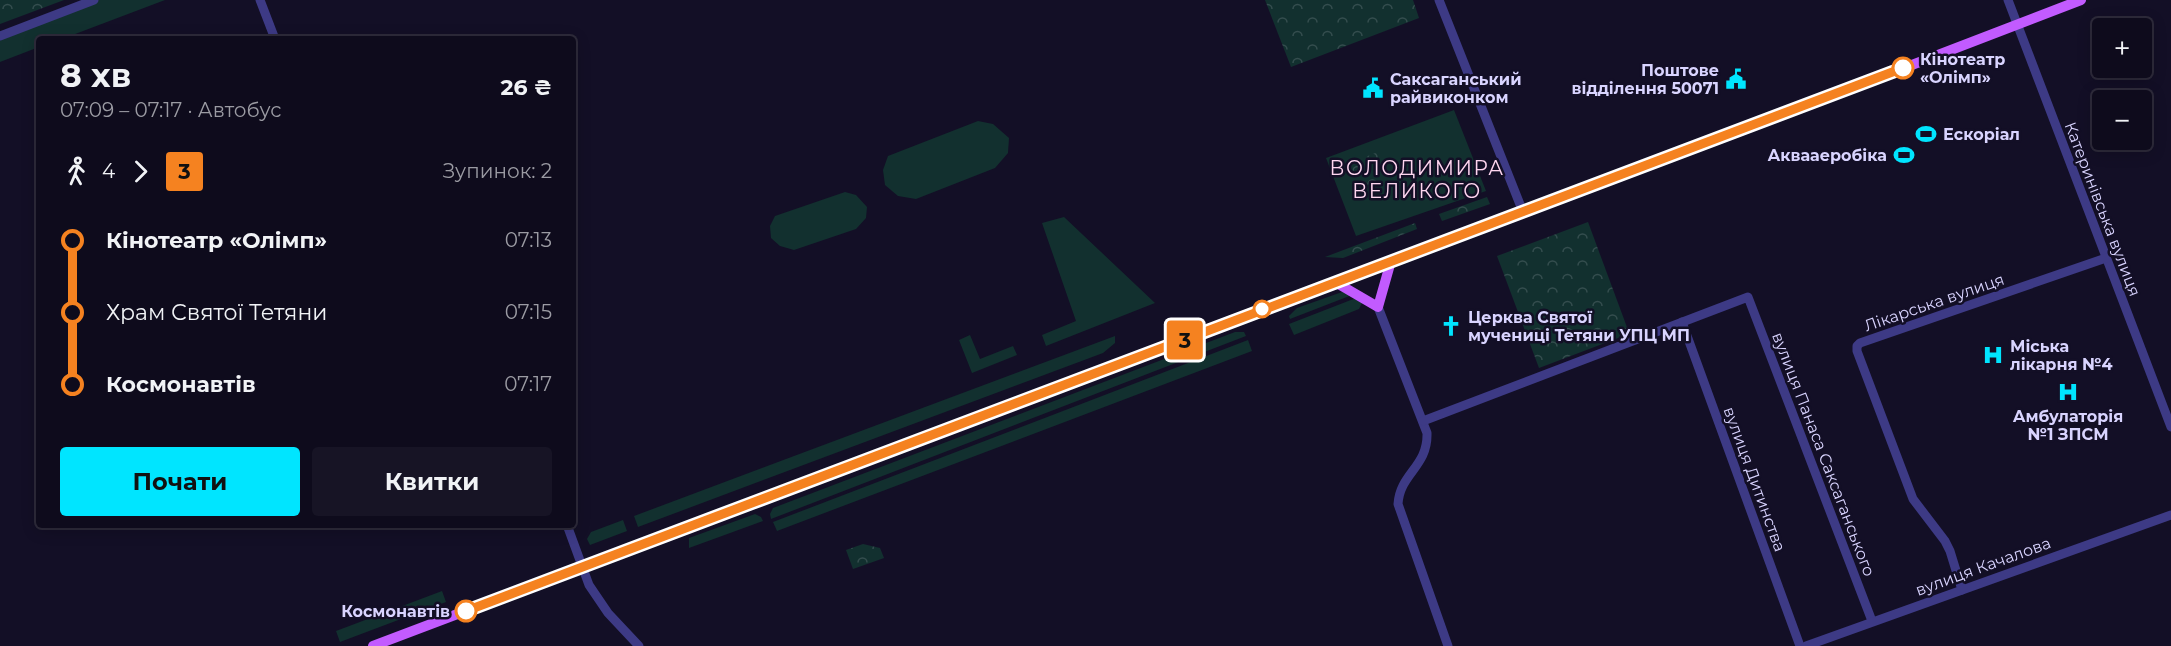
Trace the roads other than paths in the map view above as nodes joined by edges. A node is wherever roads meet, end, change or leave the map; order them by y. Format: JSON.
{"nodes":[{"id":1,"x":94,"y":0,"type":"edge"},
{"id":2,"x":260,"y":0,"type":"edge"},
{"id":3,"x":1439,"y":0,"type":"edge"},
{"id":4,"x":2008,"y":0,"type":"edge"},
{"id":5,"x":2081,"y":0,"type":"edge"},
{"id":6,"x":2017,"y":24,"type":"junction"},
{"id":7,"x":0,"y":36,"type":"edge"},
{"id":8,"x":274,"y":36,"type":"edge"},
{"id":9,"x":1523,"y":212,"type":"junction"},
{"id":10,"x":2106,"y":258,"type":"junction"},
{"id":11,"x":1391,"y":261,"type":"junction"},
{"id":12,"x":1335,"y":282,"type":"junction"},
{"id":13,"x":1378,"y":307,"type":"junction"},
{"id":14,"x":1682,"y":322,"type":"junction"},
{"id":15,"x":1423,"y":421,"type":"junction"},
{"id":16,"x":2171,"y":427,"type":"edge"},
{"id":17,"x":2171,"y":515,"type":"edge"},
{"id":18,"x":568,"y":528,"type":"edge"},
{"id":19,"x":582,"y":567,"type":"junction"},
{"id":20,"x":1962,"y":590,"type":"junction"},
{"id":21,"x":1872,"y":621,"type":"junction"},
{"id":22,"x":373,"y":646,"type":"edge"},
{"id":23,"x":639,"y":646,"type":"edge"},
{"id":24,"x":1448,"y":646,"type":"edge"},
{"id":25,"x":1800,"y":646,"type":"edge"},
{"id":26,"x":1806,"y":646,"type":"edge"}],
"edges":[{"from":1,"to":7,"type":"street"},
{"from":2,"to":8,"type":"street"},
{"from":3,"to":9,"type":"street"},
{"from":4,"to":6,"type":"street","name":"Катеринівська вулиця"},
{"from":5,"to":6,"type":"main road"},
{"from":6,"to":9,"type":"main road"},
{"from":6,"to":10,"type":"street","name":"Катеринівська вулиця"},
{"from":9,"to":11,"type":"main road"},
{"from":10,"to":16,"type":"street","name":"Катеринівська вулиця"},
{"from":10,"to":20,"type":"street","name":"Лікарська вулиця"},
{"from":11,"to":12,"type":"main road"},
{"from":11,"to":13,"type":"main road"},
{"from":12,"to":13,"type":"main road"},
{"from":12,"to":19,"type":"main road"},
{"from":13,"to":15,"type":"street"},
{"from":14,"to":15,"type":"street"},
{"from":14,"to":21,"type":"street","name":"вулиця Панаса Саксаганського"},
{"from":14,"to":25,"type":"street","name":"вулиця Дитинства"},
{"from":15,"to":24,"type":"street"},
{"from":17,"to":20,"type":"street","name":"вулиця Качалова"},
{"from":18,"to":19,"type":"street"},
{"from":19,"to":22,"type":"main road"},
{"from":19,"to":23,"type":"street"},
{"from":20,"to":21,"type":"street","name":"вулиця Качалова"},
{"from":21,"to":26,"type":"street","name":"вулиця Качалова"}]}
